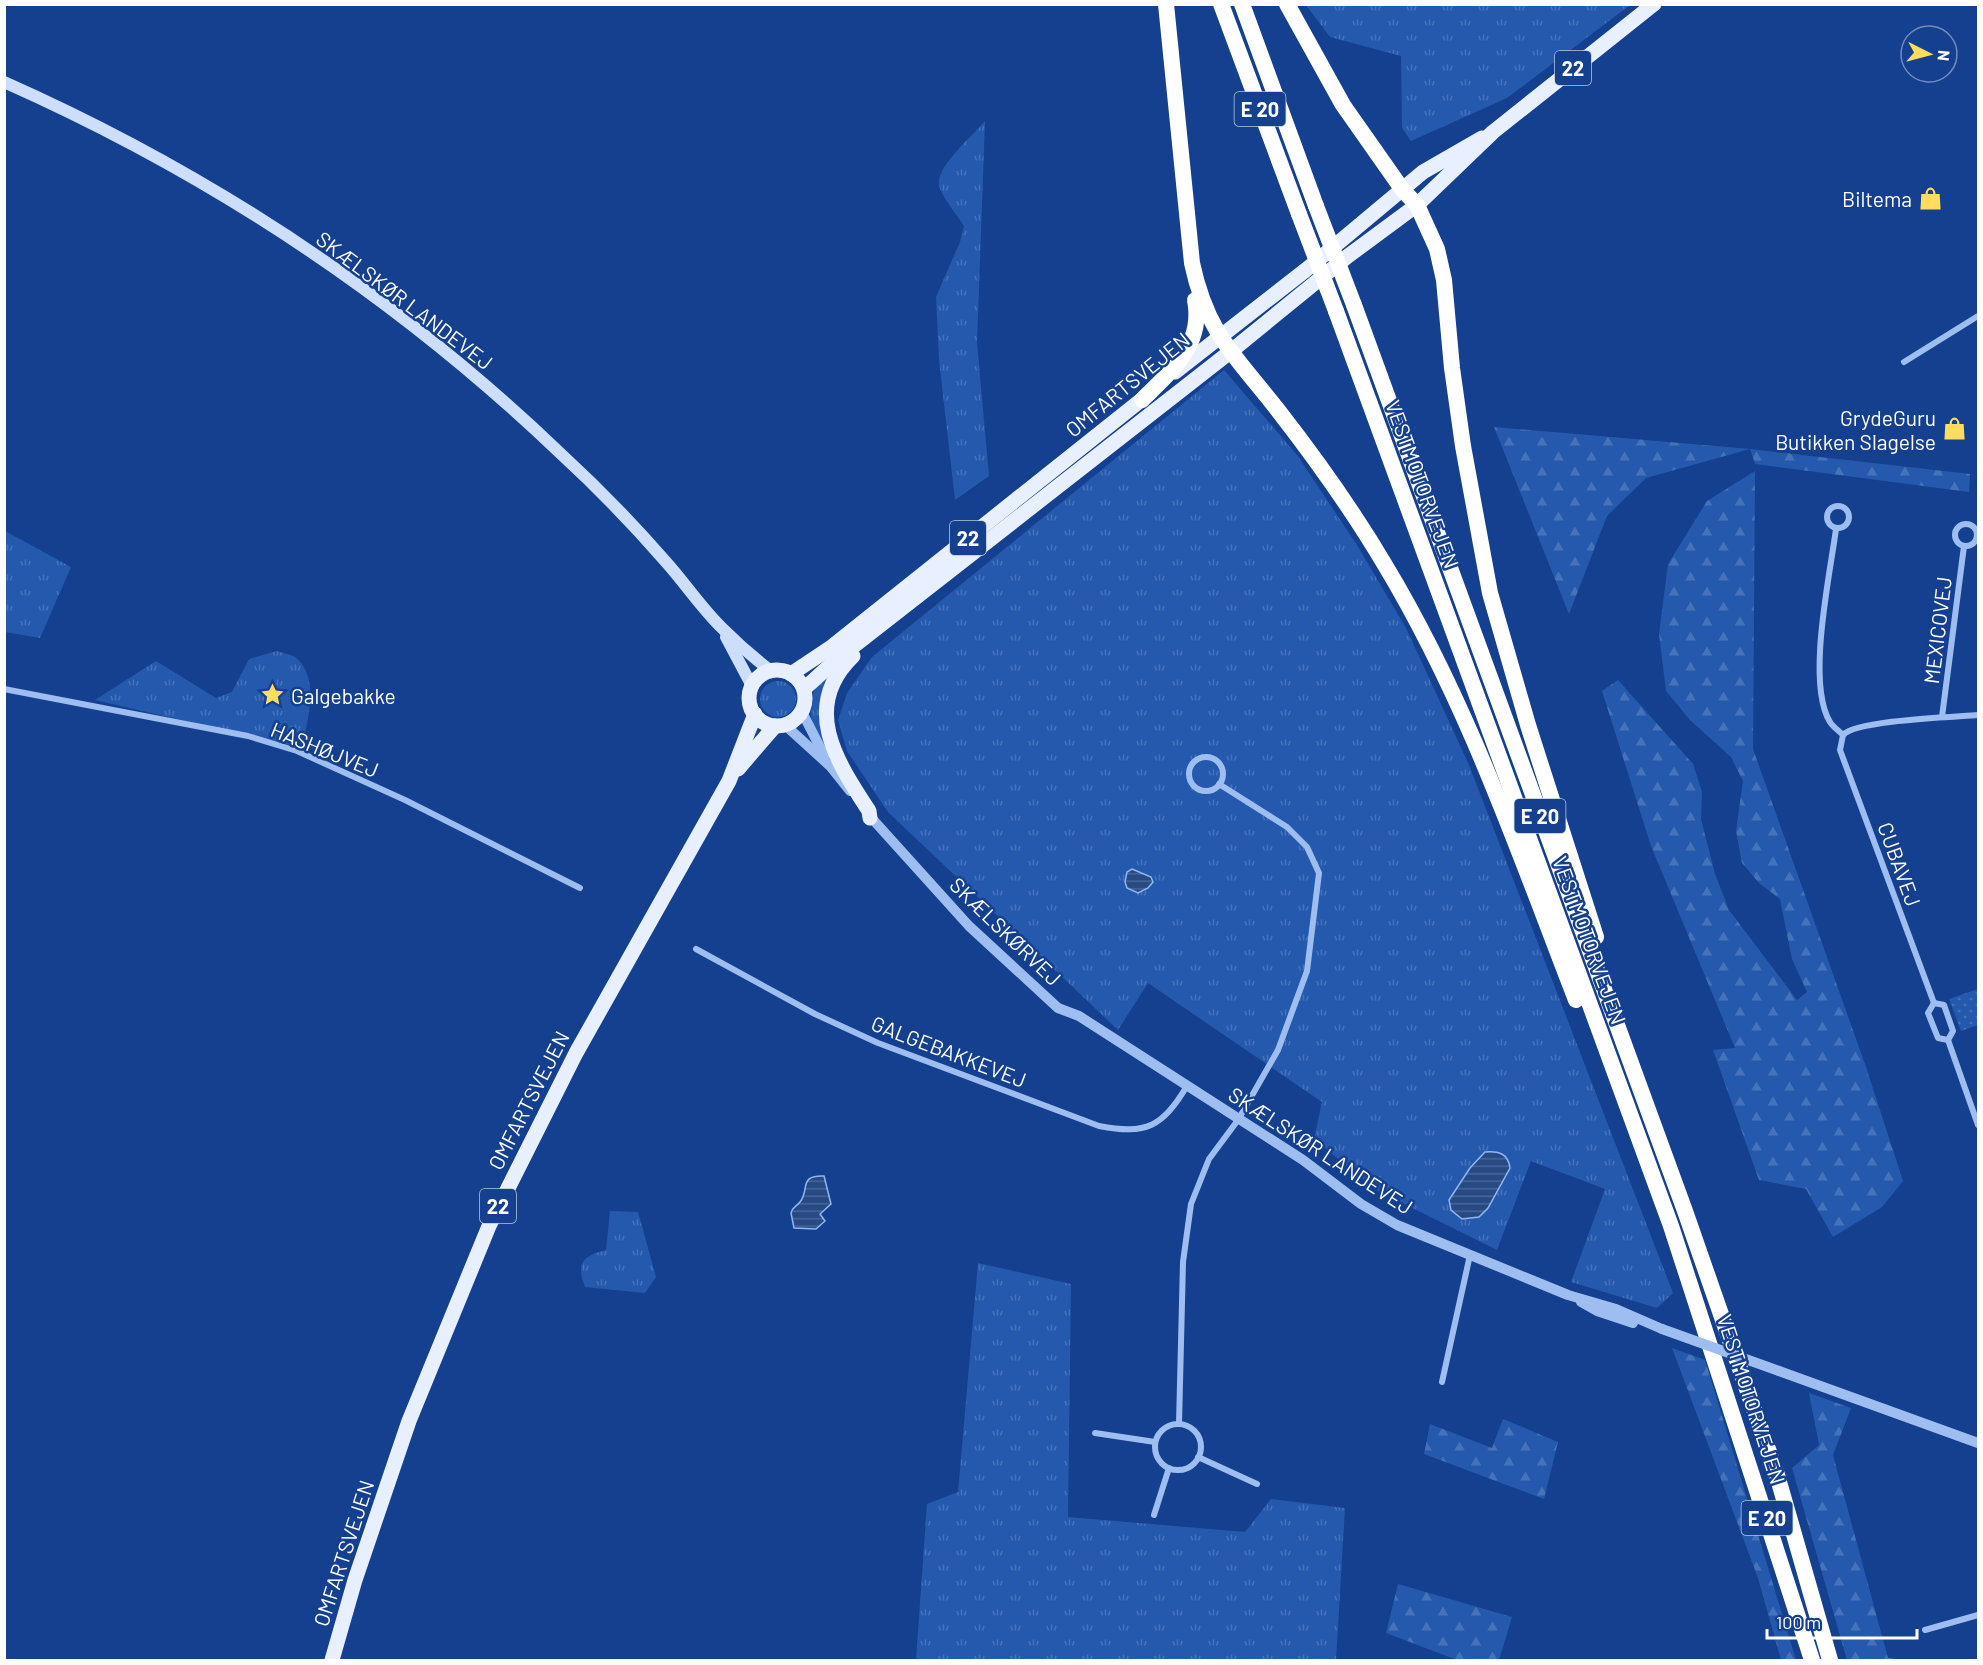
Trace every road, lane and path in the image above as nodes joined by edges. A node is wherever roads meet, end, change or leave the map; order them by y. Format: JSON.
{"nodes":[{"id":1,"x":1166,"y":4,"type":"edge"},
{"id":2,"x":1221,"y":4,"type":"edge"},
{"id":3,"x":1242,"y":4,"type":"edge"},
{"id":4,"x":1287,"y":4,"type":"edge"},
{"id":5,"x":1654,"y":4,"type":"edge"},
{"id":6,"x":4,"y":82,"type":"edge"},
{"id":7,"x":1493,"y":132,"type":"junction"},
{"id":8,"x":1402,"y":189,"type":"junction"},
{"id":9,"x":1186,"y":200,"type":"junction"},
{"id":10,"x":1417,"y":205,"type":"junction"},
{"id":11,"x":1348,"y":256,"type":"junction"},
{"id":12,"x":1307,"y":269,"type":"junction"},
{"id":13,"x":1978,"y":316,"type":"edge"},
{"id":14,"x":1219,"y":336,"type":"junction"},
{"id":15,"x":1230,"y":352,"type":"junction"},
{"id":16,"x":1904,"y":362,"type":"dead end"},
{"id":17,"x":1142,"y":400,"type":"junction"},
{"id":18,"x":1836,"y":529,"type":"dead end"},
{"id":19,"x":1964,"y":546,"type":"dead end"},
{"id":20,"x":904,"y":608,"type":"junction"},
{"id":21,"x":721,"y":628,"type":"junction"},
{"id":22,"x":771,"y":671,"type":"junction"},
{"id":23,"x":792,"y":674,"type":"junction"},
{"id":24,"x":752,"y":686,"type":"junction"},
{"id":25,"x":4,"y":689,"type":"edge"},
{"id":26,"x":804,"y":689,"type":"junction"},
{"id":27,"x":802,"y":712,"type":"junction"},
{"id":28,"x":755,"y":714,"type":"junction"},
{"id":29,"x":1978,"y":715,"type":"edge"},
{"id":30,"x":1942,"y":717,"type":"junction"},
{"id":31,"x":780,"y":725,"type":"junction"},
{"id":32,"x":1843,"y":735,"type":"junction"},
{"id":33,"x":830,"y":766,"type":"junction"},
{"id":34,"x":729,"y":781,"type":"junction"},
{"id":35,"x":1219,"y":784,"type":"junction"},
{"id":36,"x":870,"y":818,"type":"junction"},
{"id":37,"x":580,"y":888,"type":"dead end"},
{"id":38,"x":696,"y":949,"type":"dead end"},
{"id":39,"x":1934,"y":1003,"type":"junction"},
{"id":40,"x":1948,"y":1040,"type":"junction"},
{"id":41,"x":1187,"y":1086,"type":"junction"},
{"id":42,"x":1644,"y":1098,"type":"junction"},
{"id":43,"x":1238,"y":1120,"type":"junction"},
{"id":44,"x":1978,"y":1125,"type":"edge"},
{"id":45,"x":1470,"y":1255,"type":"junction"},
{"id":46,"x":1683,"y":1259,"type":"junction"},
{"id":47,"x":1442,"y":1382,"type":"dead end"},
{"id":48,"x":1179,"y":1424,"type":"junction"},
{"id":49,"x":1095,"y":1433,"type":"dead end"},
{"id":50,"x":1155,"y":1442,"type":"junction"},
{"id":51,"x":1978,"y":1443,"type":"edge"},
{"id":52,"x":1198,"y":1457,"type":"junction"},
{"id":53,"x":1169,"y":1468,"type":"junction"},
{"id":54,"x":1257,"y":1484,"type":"dead end"},
{"id":55,"x":1155,"y":1515,"type":"dead end"},
{"id":56,"x":1978,"y":1615,"type":"edge"},
{"id":57,"x":1925,"y":1630,"type":"dead end"},
{"id":58,"x":332,"y":1660,"type":"edge"},
{"id":59,"x":1812,"y":1660,"type":"edge"},
{"id":60,"x":1830,"y":1660,"type":"edge"}],
"edges":[{"from":1,"to":9,"type":"highway"},
{"from":2,"to":46,"type":"highway","name":"VESTMOTORVEJEN","number":"E 20","bridge":true},
{"from":3,"to":42,"type":"highway","name":"VESTMOTORVEJEN","number":"E 20","bridge":true},
{"from":4,"to":8,"type":"highway"},
{"from":5,"to":7,"type":"main road","name":"OMFARTSVEJEN","number":"22"},
{"from":6,"to":21,"type":"main road","name":"SKÆLSKØR LANDEVEJ"},
{"from":7,"to":8,"type":"main road","name":"OMFARTSVEJEN","number":"22"},
{"from":7,"to":10,"type":"main road","name":"OMFARTSVEJEN","number":"22"},
{"from":8,"to":10,"type":"highway"},
{"from":8,"to":11,"type":"main road"},
{"from":8,"to":12,"type":"main road","name":"OMFARTSVEJEN","number":"22"},
{"from":9,"to":14,"type":"highway"},
{"from":9,"to":17,"type":"highway"},
{"from":10,"to":11,"type":"main road","name":"OMFARTSVEJEN","number":"22"},
{"from":10,"to":42,"type":"highway"},
{"from":11,"to":15,"type":"main road","name":"OMFARTSVEJEN","number":"22"},
{"from":12,"to":14,"type":"main road","name":"OMFARTSVEJEN","number":"22"},
{"from":12,"to":15,"type":"main road"},
{"from":13,"to":16,"type":"street"},
{"from":14,"to":15,"type":"highway"},
{"from":14,"to":17,"type":"main road","name":"OMFARTSVEJEN","number":"22"},
{"from":15,"to":20,"type":"main road","name":"OMFARTSVEJEN","number":"22"},
{"from":15,"to":46,"type":"highway"},
{"from":17,"to":23,"type":"main road","name":"OMFARTSVEJEN","number":"22"},
{"from":18,"to":32,"type":"street"},
{"from":19,"to":30,"type":"street","name":"MEXICOVEJ"},
{"from":20,"to":26,"type":"main road","name":"OMFARTSVEJEN","number":"22"},
{"from":20,"to":36,"type":"main road"},
{"from":21,"to":22,"type":"main road","name":"SKÆLSKØR LANDEVEJ"},
{"from":21,"to":24,"type":"main road","name":"SKÆLSKØR LANDEVEJ"},
{"from":22,"to":23,"type":"main road"},
{"from":22,"to":24,"type":"main road"},
{"from":23,"to":26,"type":"main road"},
{"from":24,"to":28,"type":"main road","number":"22"},
{"from":25,"to":37,"type":"street","name":"HASHØJVEJ"},
{"from":26,"to":27,"type":"main road"},
{"from":27,"to":31,"type":"main road","number":"22"},
{"from":27,"to":33,"type":"street","name":"SKÆLSKØRVEJ"},
{"from":28,"to":31,"type":"main road"},
{"from":28,"to":34,"type":"main road","name":"OMFARTSVEJEN","number":"22"},
{"from":29,"to":30,"type":"street"},
{"from":30,"to":32,"type":"street"},
{"from":31,"to":33,"type":"street","name":"SKÆLSKØRVEJ"},
{"from":31,"to":34,"type":"main road","name":"OMFARTSVEJEN","number":"22"},
{"from":32,"to":39,"type":"street","name":"CUBAVEJ"},
{"from":33,"to":36,"type":"street","name":"SKÆLSKØRVEJ"},
{"from":34,"to":58,"type":"main road","name":"OMFARTSVEJEN","number":"22"},
{"from":35,"to":35,"type":"street"},
{"from":35,"to":43,"type":"street"},
{"from":36,"to":41,"type":"street","name":"SKÆLSKØRVEJ"},
{"from":38,"to":41,"type":"street","name":"GALGEBAKKEVEJ"},
{"from":39,"to":40,"type":"street","name":"CUBAVEJ"},
{"from":39,"to":40,"type":"street","name":"CUBAVEJ"},
{"from":40,"to":44,"type":"street"},
{"from":41,"to":43,"type":"street","name":"SKÆLSKØR LANDEVEJ"},
{"from":42,"to":60,"type":"highway","name":"VESTMOTORVEJEN","number":"E 20"},
{"from":43,"to":45,"type":"street","name":"SKÆLSKØR LANDEVEJ"},
{"from":43,"to":48,"type":"street"},
{"from":45,"to":47,"type":"street"},
{"from":45,"to":51,"type":"street","name":"SKÆLSKØR LANDEVEJ","bridge":true},
{"from":46,"to":59,"type":"highway","name":"VESTMOTORVEJEN","number":"E 20"},
{"from":48,"to":50,"type":"street"},
{"from":48,"to":52,"type":"street"},
{"from":49,"to":50,"type":"street"},
{"from":50,"to":53,"type":"street"},
{"from":52,"to":53,"type":"street"},
{"from":52,"to":54,"type":"street"},
{"from":53,"to":55,"type":"street"},
{"from":56,"to":57,"type":"street"}]}
